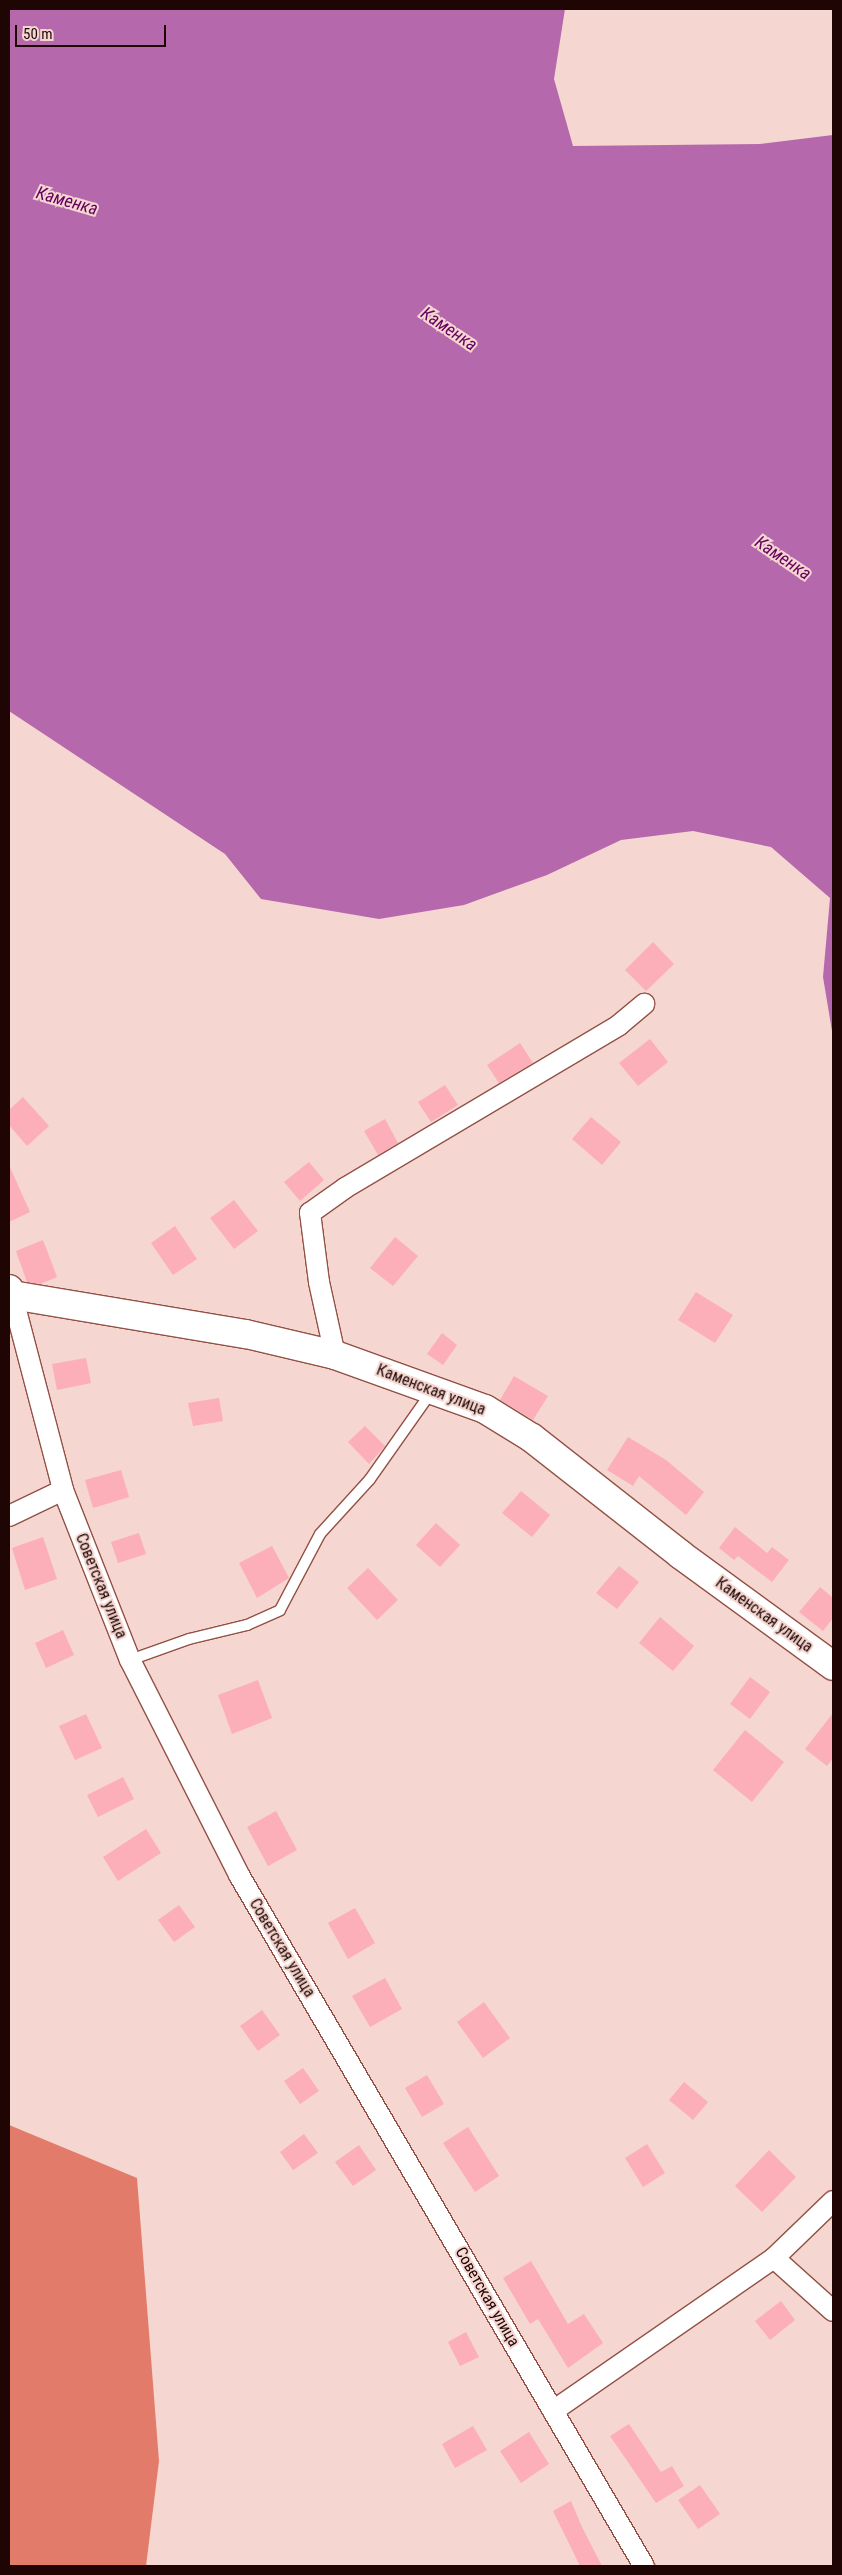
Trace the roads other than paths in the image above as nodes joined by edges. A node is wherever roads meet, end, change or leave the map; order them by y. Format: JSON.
{"nodes":[{"id":1,"x":644,"y":1004,"type":"dead end"},
{"id":2,"x":10,"y":1292,"type":"edge"},
{"id":3,"x":335,"y":1355,"type":"junction"},
{"id":4,"x":433,"y":1390,"type":"junction"},
{"id":5,"x":63,"y":1490,"type":"junction"},
{"id":6,"x":9,"y":1516,"type":"edge"},
{"id":7,"x":130,"y":1660,"type":"junction"},
{"id":8,"x":833,"y":1666,"type":"edge"},
{"id":9,"x":833,"y":2201,"type":"edge"},
{"id":10,"x":774,"y":2258,"type":"junction"},
{"id":11,"x":833,"y":2311,"type":"edge"},
{"id":12,"x":553,"y":2411,"type":"junction"},
{"id":13,"x":644,"y":2566,"type":"edge"}],
"edges":[{"from":1,"to":3,"type":"street"},
{"from":2,"to":3,"type":"street","name":"Каменская улица"},
{"from":2,"to":5,"type":"street","name":"Советская улица"},
{"from":3,"to":4,"type":"street","name":"Каменская улица"},
{"from":4,"to":7,"type":"lane"},
{"from":4,"to":8,"type":"street","name":"Каменская улица"},
{"from":5,"to":6,"type":"street"},
{"from":5,"to":7,"type":"street","name":"Советская улица"},
{"from":7,"to":12,"type":"street","name":"Советская улица"},
{"from":9,"to":10,"type":"street"},
{"from":10,"to":11,"type":"street"},
{"from":10,"to":12,"type":"street"},
{"from":12,"to":13,"type":"street","name":"Советская улица"}]}
